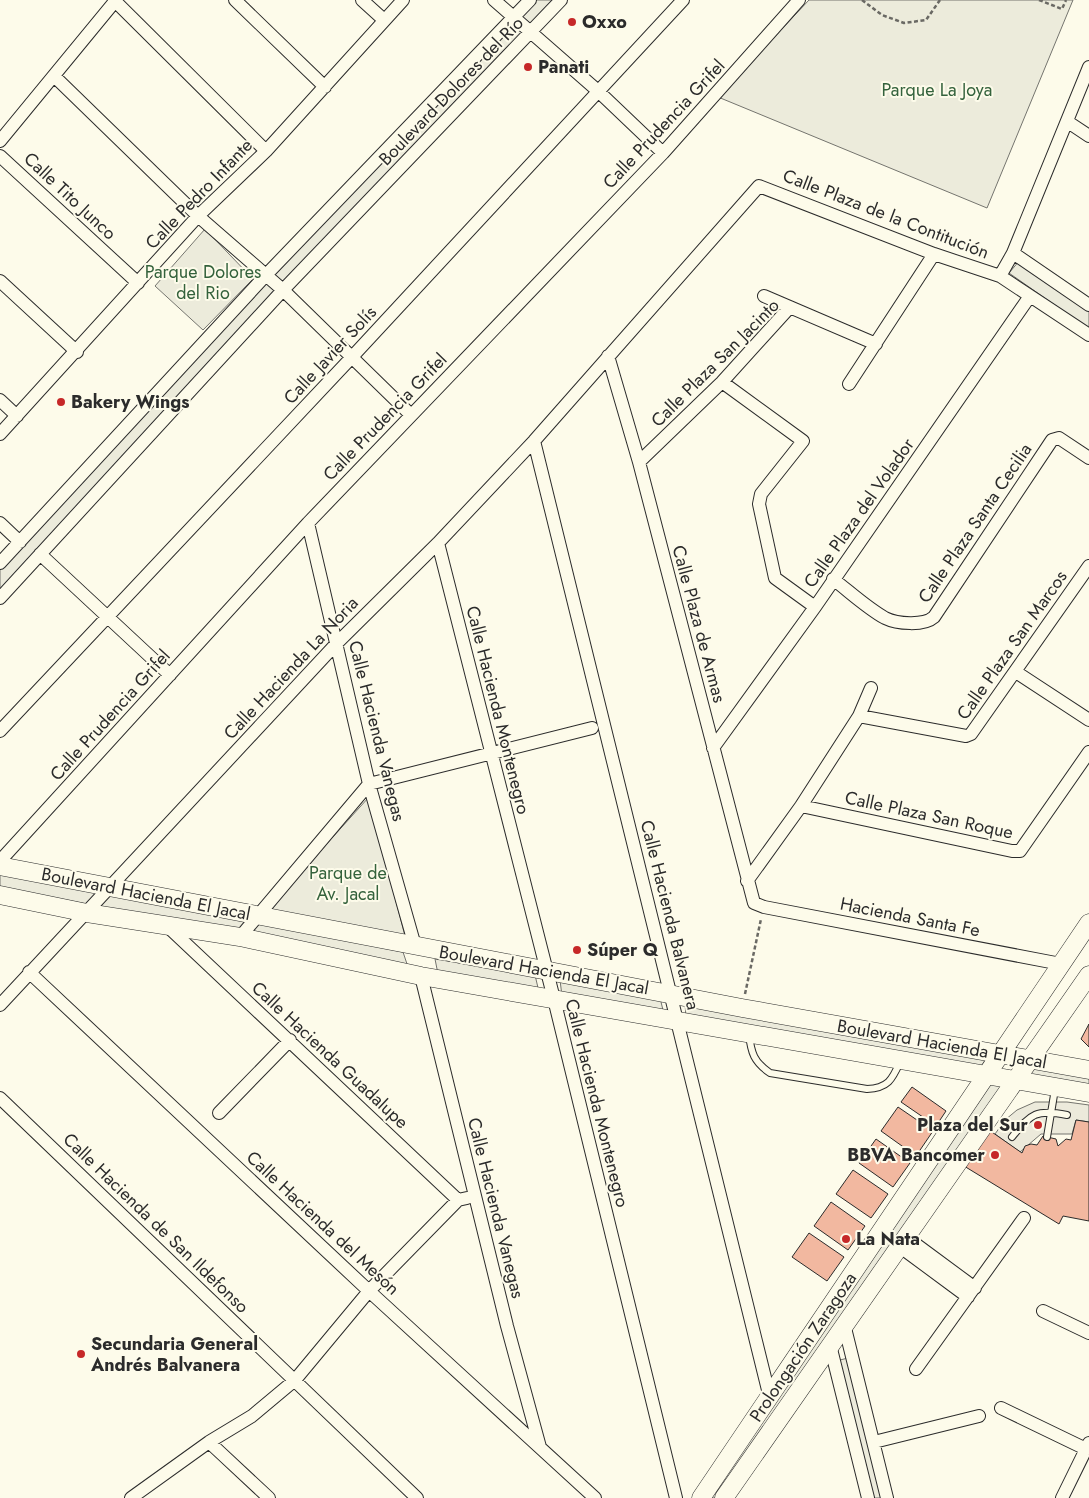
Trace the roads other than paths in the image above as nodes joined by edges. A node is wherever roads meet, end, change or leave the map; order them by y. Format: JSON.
{"nodes":[{"id":1,"x":235,"y":0,"type":"edge"},
{"id":2,"x":362,"y":0,"type":"edge"},
{"id":3,"x":403,"y":0,"type":"edge"},
{"id":4,"x":494,"y":0,"type":"edge"},
{"id":5,"x":530,"y":0,"type":"edge"},
{"id":6,"x":561,"y":0,"type":"edge"},
{"id":7,"x":683,"y":0,"type":"edge"},
{"id":8,"x":799,"y":0,"type":"edge"},
{"id":9,"x":116,"y":1,"type":"edge"},
{"id":10,"x":514,"y":18,"type":"junction"},
{"id":11,"x":384,"y":20,"type":"junction"},
{"id":12,"x":531,"y":33,"type":"junction"},
{"id":13,"x":1089,"y":67,"type":"edge"},
{"id":14,"x":54,"y":76,"type":"junction"},
{"id":15,"x":325,"y":87,"type":"junction"},
{"id":16,"x":598,"y":92,"type":"junction"},
{"id":17,"x":1068,"y":122,"type":"junction"},
{"id":18,"x":1089,"y":136,"type":"edge"},
{"id":19,"x":0,"y":141,"type":"edge"},
{"id":20,"x":266,"y":151,"type":"junction"},
{"id":21,"x":663,"y":153,"type":"junction"},
{"id":22,"x":0,"y":156,"type":"edge"},
{"id":23,"x":371,"y":167,"type":"junction"},
{"id":24,"x":386,"y":184,"type":"junction"},
{"id":25,"x":198,"y":216,"type":"junction"},
{"id":26,"x":1013,"y":253,"type":"junction"},
{"id":27,"x":934,"y":254,"type":"junction"},
{"id":28,"x":266,"y":275,"type":"junction"},
{"id":29,"x":1000,"y":276,"type":"junction"},
{"id":30,"x":0,"y":281,"type":"edge"},
{"id":31,"x":138,"y":283,"type":"junction"},
{"id":32,"x":283,"y":290,"type":"junction"},
{"id":33,"x":764,"y":296,"type":"dead end"},
{"id":34,"x":1030,"y":296,"type":"junction"},
{"id":35,"x":1089,"y":305,"type":"edge"},
{"id":36,"x":790,"y":307,"type":"junction"},
{"id":37,"x":1089,"y":334,"type":"edge"},
{"id":38,"x":205,"y":342,"type":"junction"},
{"id":39,"x":876,"y":344,"type":"junction"},
{"id":40,"x":77,"y":352,"type":"junction"},
{"id":41,"x":608,"y":356,"type":"junction"},
{"id":42,"x":352,"y":357,"type":"junction"},
{"id":43,"x":221,"y":358,"type":"junction"},
{"id":44,"x":722,"y":382,"type":"junction"},
{"id":45,"x":850,"y":384,"type":"dead end"},
{"id":46,"x":0,"y":400,"type":"edge"},
{"id":47,"x":411,"y":415,"type":"junction"},
{"id":48,"x":17,"y":416,"type":"junction"},
{"id":49,"x":0,"y":434,"type":"edge"},
{"id":50,"x":534,"y":441,"type":"junction"},
{"id":51,"x":1089,"y":458,"type":"edge"},
{"id":52,"x":639,"y":462,"type":"junction"},
{"id":53,"x":72,"y":486,"type":"junction"},
{"id":54,"x":88,"y":502,"type":"junction"},
{"id":55,"x":0,"y":523,"type":"edge"},
{"id":56,"x":308,"y":523,"type":"junction"},
{"id":57,"x":20,"y":542,"type":"junction"},
{"id":58,"x":438,"y":543,"type":"junction"},
{"id":59,"x":40,"y":554,"type":"junction"},
{"id":60,"x":0,"y":563,"type":"edge"},
{"id":61,"x":1089,"y":566,"type":"edge"},
{"id":62,"x":833,"y":579,"type":"junction"},
{"id":63,"x":0,"y":598,"type":"edge"},
{"id":64,"x":815,"y":607,"type":"junction"},
{"id":65,"x":108,"y":617,"type":"junction"},
{"id":66,"x":338,"y":643,"type":"junction"},
{"id":67,"x":1016,"y":672,"type":"junction"},
{"id":68,"x":170,"y":675,"type":"junction"},
{"id":69,"x":871,"y":688,"type":"dead end"},
{"id":70,"x":859,"y":716,"type":"junction"},
{"id":71,"x":1089,"y":720,"type":"edge"},
{"id":72,"x":592,"y":728,"type":"dead end"},
{"id":73,"x":0,"y":731,"type":"edge"},
{"id":74,"x":713,"y":748,"type":"junction"},
{"id":75,"x":490,"y":752,"type":"junction"},
{"id":76,"x":1089,"y":752,"type":"edge"},
{"id":77,"x":369,"y":784,"type":"junction"},
{"id":78,"x":802,"y":806,"type":"junction"},
{"id":79,"x":0,"y":861,"type":"edge"},
{"id":80,"x":0,"y":866,"type":"edge"},
{"id":81,"x":748,"y":881,"type":"junction"},
{"id":82,"x":112,"y":886,"type":"junction"},
{"id":83,"x":0,"y":896,"type":"edge"},
{"id":84,"x":759,"y":905,"type":"joint"},
{"id":85,"x":87,"y":912,"type":"junction"},
{"id":86,"x":260,"y":915,"type":"junction"},
{"id":87,"x":1089,"y":922,"type":"edge"},
{"id":88,"x":166,"y":925,"type":"junction"},
{"id":89,"x":240,"y":937,"type":"junction"},
{"id":90,"x":415,"y":946,"type":"junction"},
{"id":91,"x":1060,"y":964,"type":"junction"},
{"id":92,"x":546,"y":970,"type":"junction"},
{"id":93,"x":30,"y":972,"type":"junction"},
{"id":94,"x":1089,"y":975,"type":"edge"},
{"id":95,"x":421,"y":976,"type":"junction"},
{"id":96,"x":672,"y":993,"type":"junction"},
{"id":97,"x":554,"y":1000,"type":"junction"},
{"id":98,"x":0,"y":1005,"type":"edge"},
{"id":99,"x":679,"y":1020,"type":"junction"},
{"id":100,"x":748,"y":1033,"type":"junction"},
{"id":101,"x":290,"y":1040,"type":"junction"},
{"id":102,"x":999,"y":1054,"type":"junction"},
{"id":103,"x":1030,"y":1059,"type":"junction"},
{"id":104,"x":901,"y":1061,"type":"junction"},
{"id":105,"x":1089,"y":1070,"type":"edge"},
{"id":106,"x":984,"y":1076,"type":"junction"},
{"id":107,"x":1014,"y":1081,"type":"junction"},
{"id":108,"x":1055,"y":1088,"type":"junction"},
{"id":109,"x":1089,"y":1094,"type":"edge"},
{"id":110,"x":0,"y":1098,"type":"edge"},
{"id":111,"x":1051,"y":1112,"type":"junction"},
{"id":112,"x":219,"y":1113,"type":"dead end"},
{"id":113,"x":1067,"y":1115,"type":"dead end"},
{"id":114,"x":1012,"y":1137,"type":"dead end"},
{"id":115,"x":1047,"y":1137,"type":"dead end"},
{"id":116,"x":474,"y":1197,"type":"junction"},
{"id":117,"x":458,"y":1200,"type":"junction"},
{"id":118,"x":1024,"y":1218,"type":"dead end"},
{"id":119,"x":902,"y":1242,"type":"junction"},
{"id":120,"x":369,"y":1291,"type":"junction"},
{"id":121,"x":971,"y":1292,"type":"junction"},
{"id":122,"x":1043,"y":1311,"type":"dead end"},
{"id":123,"x":844,"y":1324,"type":"junction"},
{"id":124,"x":1089,"y":1333,"type":"edge"},
{"id":125,"x":830,"y":1345,"type":"junction"},
{"id":126,"x":854,"y":1364,"type":"junction"},
{"id":127,"x":836,"y":1369,"type":"junction"},
{"id":128,"x":916,"y":1369,"type":"dead end"},
{"id":129,"x":295,"y":1380,"type":"junction"},
{"id":130,"x":770,"y":1398,"type":"junction"},
{"id":131,"x":1001,"y":1408,"type":"dead end"},
{"id":132,"x":979,"y":1416,"type":"dead end"},
{"id":133,"x":210,"y":1442,"type":"junction"},
{"id":134,"x":874,"y":1442,"type":"junction"},
{"id":135,"x":1088,"y":1446,"type":"edge"},
{"id":136,"x":540,"y":1448,"type":"junction"},
{"id":137,"x":731,"y":1494,"type":"edge"},
{"id":138,"x":131,"y":1498,"type":"edge"},
{"id":139,"x":269,"y":1498,"type":"edge"},
{"id":140,"x":417,"y":1498,"type":"edge"},
{"id":141,"x":595,"y":1498,"type":"edge"},
{"id":142,"x":676,"y":1498,"type":"edge"},
{"id":143,"x":701,"y":1498,"type":"edge"},
{"id":144,"x":868,"y":1498,"type":"edge"},
{"id":145,"x":887,"y":1498,"type":"edge"},
{"id":146,"x":1062,"y":1498,"type":"edge"}],
"edges":[{"from":1,"to":15,"type":"street"},
{"from":2,"to":11,"type":"street"},
{"from":3,"to":11,"type":"street","name":"Calle Pedro Infante"},
{"from":4,"to":10,"type":"street"},
{"from":5,"to":10,"type":"street","name":"Boulevard Dolores del Río"},
{"from":6,"to":12,"type":"street","name":"Boulevard Dolores del Río"},
{"from":7,"to":16,"type":"street","name":"Calle Javier Solís"},
{"from":8,"to":21,"type":"street","name":"Calle Prudencia Grifel"},
{"from":9,"to":14,"type":"street"},
{"from":9,"to":20,"type":"street"},
{"from":10,"to":12,"type":"street"},
{"from":10,"to":23,"type":"street","name":"Boulevard Dolores del Río"},
{"from":11,"to":15,"type":"street","name":"Calle Pedro Infante"},
{"from":12,"to":16,"type":"street"},
{"from":12,"to":24,"type":"street","name":"Boulevard Dolores del Río"},
{"from":13,"to":17,"type":"street","name":"Calle Plaza de la Contitución"},
{"from":14,"to":19,"type":"street"},
{"from":14,"to":25,"type":"street"},
{"from":15,"to":20,"type":"street","name":"Calle Pedro Infante"},
{"from":16,"to":21,"type":"street"},
{"from":16,"to":42,"type":"street","name":"Calle Javier Solís"},
{"from":17,"to":18,"type":"street"},
{"from":17,"to":26,"type":"street","name":"Calle Plaza de la Contitución"},
{"from":20,"to":25,"type":"street","name":"Calle Pedro Infante"},
{"from":21,"to":47,"type":"street","name":"Calle Prudencia Grifel"},
{"from":22,"to":31,"type":"street","name":"Calle Tito Junco"},
{"from":23,"to":24,"type":"street","name":"Boulevard Dolores del Río"},
{"from":23,"to":28,"type":"street","name":"Boulevard Dolores del Río"},
{"from":24,"to":32,"type":"street","name":"Boulevard Dolores del Río"},
{"from":25,"to":28,"type":"street"},
{"from":25,"to":31,"type":"street","name":"Calle Pedro Infante"},
{"from":26,"to":29,"type":"street","name":"Calle Plaza de la Contitución"},
{"from":26,"to":35,"type":"street"},
{"from":27,"to":29,"type":"street","name":"Calle Plaza de la Contitución"},
{"from":27,"to":39,"type":"street"},
{"from":27,"to":41,"type":"street","name":"Calle Plaza de la Contitución"},
{"from":28,"to":32,"type":"street"},
{"from":28,"to":38,"type":"street","name":"Boulevard Dolores del Río"},
{"from":29,"to":34,"type":"street"},
{"from":30,"to":40,"type":"street"},
{"from":31,"to":40,"type":"street","name":"Calle Pedro Infante"},
{"from":32,"to":42,"type":"street"},
{"from":32,"to":43,"type":"street","name":"Boulevard Dolores del Río"},
{"from":33,"to":36,"type":"street"},
{"from":34,"to":37,"type":"street"},
{"from":34,"to":62,"type":"street","name":"Calle Plaza del Volador"},
{"from":36,"to":39,"type":"street","name":"Calle Plaza San Jacinto"},
{"from":36,"to":44,"type":"street","name":"Calle Plaza San Jacinto"},
{"from":38,"to":43,"type":"street"},
{"from":38,"to":53,"type":"street","name":"Boulevard Dolores del Río"},
{"from":39,"to":45,"type":"street"},
{"from":40,"to":48,"type":"street","name":"Calle Pedro Infante"},
{"from":41,"to":50,"type":"street","name":"Calle Hacienda La Noria"},
{"from":41,"to":52,"type":"street","name":"Calle Plaza de Armas"},
{"from":42,"to":47,"type":"street"},
{"from":42,"to":65,"type":"street","name":"Calle Javier Solís"},
{"from":43,"to":54,"type":"street","name":"Boulevard Dolores del Río"},
{"from":44,"to":52,"type":"street","name":"Calle Plaza San Jacinto"},
{"from":44,"to":64,"type":"street"},
{"from":46,"to":48,"type":"street"},
{"from":47,"to":56,"type":"street","name":"Calle Prudencia Grifel"},
{"from":48,"to":49,"type":"street","name":"Calle Pedro Infante"},
{"from":50,"to":58,"type":"street","name":"Calle Hacienda La Noria"},
{"from":50,"to":96,"type":"street","name":"Calle Hacienda Balvanera"},
{"from":51,"to":62,"type":"street","name":"Calle Plaza Santa Cecilia"},
{"from":52,"to":74,"type":"street","name":"Calle Plaza de Armas"},
{"from":53,"to":54,"type":"street"},
{"from":53,"to":57,"type":"street","name":"Boulevard Dolores del Río"},
{"from":54,"to":59,"type":"street","name":"Boulevard Dolores del Río"},
{"from":55,"to":57,"type":"street"},
{"from":56,"to":66,"type":"street","name":"Calle Hacienda Vanegas"},
{"from":56,"to":68,"type":"street","name":"Calle Prudencia Grifel"},
{"from":57,"to":60,"type":"street","name":"Boulevard Dolores del Río"},
{"from":58,"to":66,"type":"street","name":"Calle Hacienda La Noria"},
{"from":58,"to":75,"type":"street","name":"Calle Hacienda Montenegro"},
{"from":59,"to":63,"type":"street","name":"Boulevard Dolores del Río"},
{"from":59,"to":65,"type":"street"},
{"from":61,"to":67,"type":"street","name":"Calle Plaza San Marcos"},
{"from":62,"to":64,"type":"street","name":"Calle Plaza del Volador"},
{"from":64,"to":74,"type":"street","name":"Calle Plaza del Volador"},
{"from":65,"to":68,"type":"street"},
{"from":65,"to":73,"type":"street","name":"Calle Javier Solís"},
{"from":66,"to":77,"type":"street","name":"Calle Hacienda Vanegas"},
{"from":66,"to":82,"type":"street","name":"Calle Hacienda La Noria"},
{"from":67,"to":70,"type":"street","name":"Calle Plaza San Marcos"},
{"from":67,"to":71,"type":"street"},
{"from":68,"to":79,"type":"street","name":"Calle Prudencia Grifel"},
{"from":69,"to":70,"type":"street"},
{"from":70,"to":78,"type":"street"},
{"from":72,"to":75,"type":"street"},
{"from":74,"to":81,"type":"street","name":"Calle Plaza de Armas"},
{"from":75,"to":77,"type":"street"},
{"from":75,"to":92,"type":"street","name":"Calle Hacienda Montenegro"},
{"from":76,"to":78,"type":"street","name":"Calle Plaza San Roque"},
{"from":77,"to":86,"type":"street"},
{"from":77,"to":90,"type":"street","name":"Calle Hacienda Vanegas"},
{"from":78,"to":81,"type":"street"},
{"from":80,"to":82,"type":"main road","name":"Boulevard Hacienda El Jacal"},
{"from":81,"to":84,"type":"street","name":"Calle Plaza de Armas"},
{"from":82,"to":85,"type":"street","name":"Calle Hacienda La Noria"},
{"from":82,"to":86,"type":"main road","name":"Boulevard Hacienda El Jacal"},
{"from":83,"to":85,"type":"main road","name":"Boulevard Hacienda El Jacal"},
{"from":84,"to":91,"type":"street","name":"Hacienda Santa Fe"},
{"from":85,"to":88,"type":"main road","name":"Boulevard Hacienda El Jacal"},
{"from":85,"to":93,"type":"street","name":"Calle Hacienda La Noria"},
{"from":86,"to":89,"type":"street"},
{"from":86,"to":90,"type":"main road","name":"Boulevard Hacienda El Jacal"},
{"from":87,"to":91,"type":"main road","name":"Prolongación Zaragoza"},
{"from":88,"to":89,"type":"main road","name":"Boulevard Hacienda El Jacal"},
{"from":88,"to":101,"type":"street","name":"Calle Hacienda Guadalupe"},
{"from":89,"to":95,"type":"main road","name":"Boulevard Hacienda El Jacal"},
{"from":90,"to":92,"type":"main road","name":"Boulevard Hacienda El Jacal"},
{"from":91,"to":102,"type":"main road","name":"Prolongación Zaragoza"},
{"from":92,"to":96,"type":"main road","name":"Boulevard Hacienda El Jacal"},
{"from":92,"to":97,"type":"street","name":"Calle Hacienda Montenegro"},
{"from":93,"to":98,"type":"street","name":"Calle Hacienda La Noria"},
{"from":93,"to":120,"type":"street","name":"Calle Hacienda del Mesón"},
{"from":94,"to":103,"type":"main road","name":"Prolongación Zaragoza"},
{"from":95,"to":97,"type":"main road","name":"Boulevard Hacienda El Jacal"},
{"from":95,"to":116,"type":"street","name":"Calle Hacienda Vanegas"},
{"from":96,"to":99,"type":"street","name":"Calle Hacienda Balvanera"},
{"from":96,"to":102,"type":"main road","name":"Boulevard Hacienda El Jacal"},
{"from":97,"to":99,"type":"main road","name":"Boulevard Hacienda El Jacal"},
{"from":97,"to":142,"type":"street","name":"Calle Hacienda Montenegro"},
{"from":99,"to":100,"type":"main road","name":"Boulevard Hacienda El Jacal"},
{"from":99,"to":130,"type":"street","name":"Calle Hacienda Balvanera"},
{"from":100,"to":104,"type":"main road","name":"Boulevard Hacienda El Jacal"},
{"from":100,"to":104,"type":"lane"},
{"from":101,"to":112,"type":"street"},
{"from":101,"to":117,"type":"street","name":"Calle Hacienda Guadalupe"},
{"from":102,"to":103,"type":"main road","name":"Boulevard Hacienda El Jacal"},
{"from":102,"to":106,"type":"main road","name":"Prolongación Zaragoza"},
{"from":103,"to":105,"type":"main road","name":"Boulevard Hacienda El Jacal"},
{"from":103,"to":107,"type":"main road","name":"Prolongación Zaragoza"},
{"from":104,"to":106,"type":"main road","name":"Boulevard Hacienda El Jacal"},
{"from":106,"to":107,"type":"main road","name":"Boulevard Hacienda El Jacal"},
{"from":106,"to":130,"type":"main road","name":"Prolongación Zaragoza"},
{"from":107,"to":108,"type":"main road","name":"Boulevard Hacienda El Jacal"},
{"from":107,"to":119,"type":"main road","name":"Prolongación Zaragoza"},
{"from":108,"to":109,"type":"main road","name":"Boulevard Hacienda El Jacal"},
{"from":108,"to":111,"type":"lane"},
{"from":110,"to":129,"type":"street","name":"Calle Hacienda de San Ildefonso"},
{"from":111,"to":113,"type":"lane"},
{"from":111,"to":114,"type":"lane"},
{"from":111,"to":115,"type":"lane"},
{"from":116,"to":117,"type":"street"},
{"from":116,"to":136,"type":"street","name":"Calle Hacienda Vanegas"},
{"from":117,"to":120,"type":"street"},
{"from":118,"to":121,"type":"street"},
{"from":119,"to":121,"type":"street"},
{"from":119,"to":123,"type":"main road","name":"Prolongación Zaragoza"},
{"from":120,"to":129,"type":"street"},
{"from":120,"to":136,"type":"street","name":"Calle Hacienda del Mesón"},
{"from":121,"to":128,"type":"street"},
{"from":122,"to":124,"type":"street"},
{"from":123,"to":125,"type":"main road","name":"Prolongación Zaragoza"},
{"from":123,"to":126,"type":"street"},
{"from":125,"to":127,"type":"street"},
{"from":125,"to":137,"type":"main road","name":"Prolongación Zaragoza"},
{"from":126,"to":127,"type":"street"},
{"from":126,"to":134,"type":"street"},
{"from":127,"to":144,"type":"street"},
{"from":129,"to":133,"type":"street"},
{"from":129,"to":140,"type":"street","name":"Calle Hacienda de San Ildefonso"},
{"from":130,"to":143,"type":"main road","name":"Prolongación Zaragoza"},
{"from":131,"to":135,"type":"street"},
{"from":132,"to":134,"type":"street"},
{"from":133,"to":138,"type":"street"},
{"from":133,"to":139,"type":"street"},
{"from":134,"to":145,"type":"street"},
{"from":135,"to":146,"type":"street"},
{"from":136,"to":141,"type":"street","name":"Calle Hacienda del Mesón"}]}
